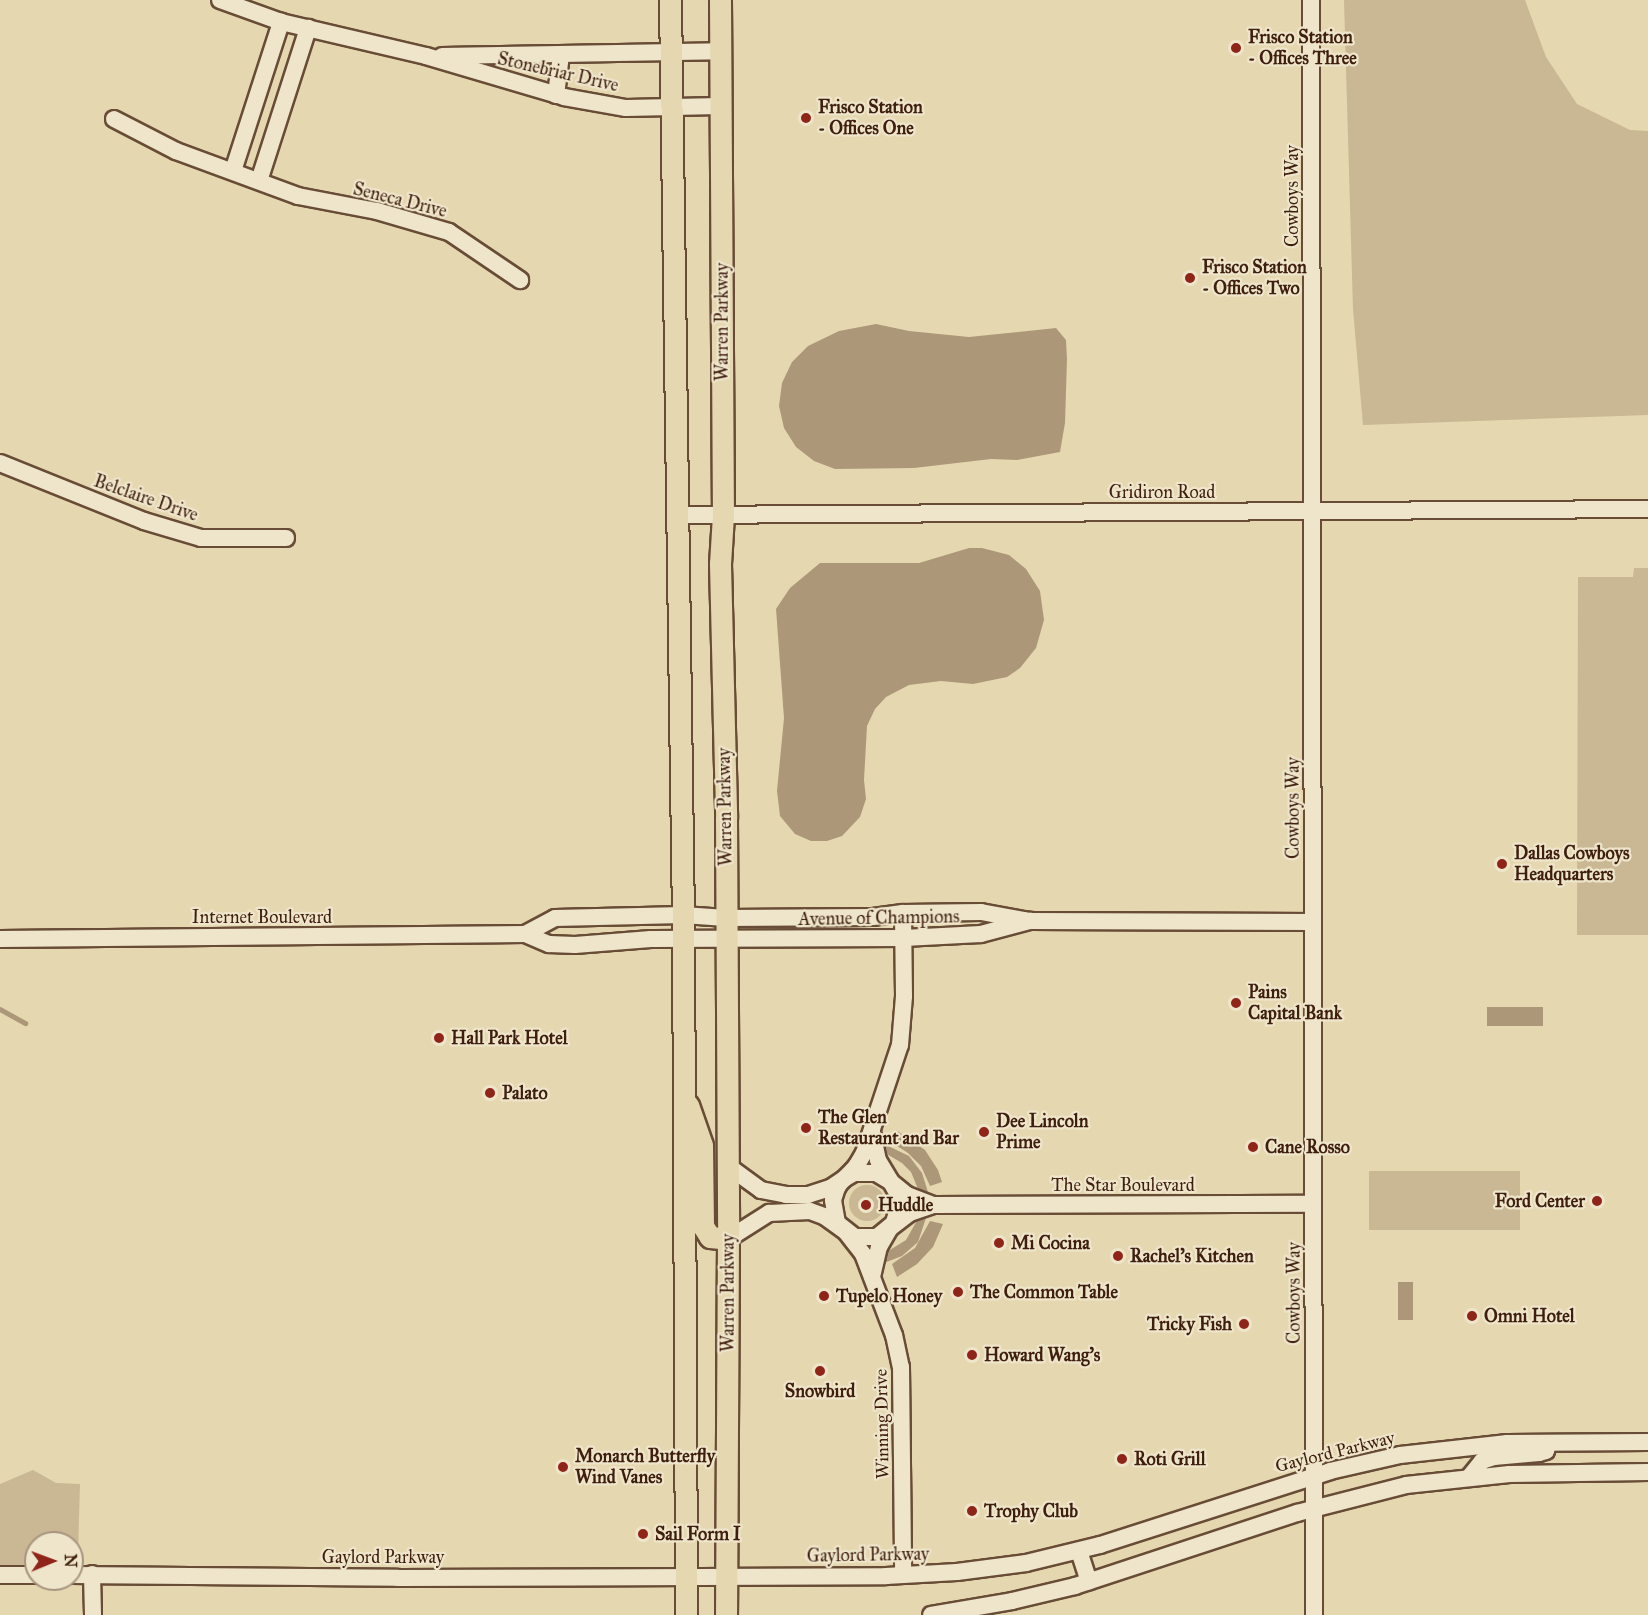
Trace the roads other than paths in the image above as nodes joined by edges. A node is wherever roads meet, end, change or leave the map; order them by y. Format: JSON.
{"nodes":[{"id":1,"x":220,"y":0,"type":"edge"},
{"id":2,"x":670,"y":0,"type":"edge"},
{"id":3,"x":720,"y":0,"type":"edge"},
{"id":4,"x":1311,"y":0,"type":"edge"},
{"id":5,"x":281,"y":22,"type":"junction"},
{"id":6,"x":308,"y":28,"type":"junction"},
{"id":7,"x":720,"y":51,"type":"junction"},
{"id":8,"x":670,"y":53,"type":"junction"},
{"id":9,"x":561,"y":55,"type":"junction"},
{"id":10,"x":426,"y":56,"type":"junction"},
{"id":11,"x":556,"y":95,"type":"junction"},
{"id":12,"x":720,"y":106,"type":"junction"},
{"id":13,"x":671,"y":107,"type":"junction"},
{"id":14,"x":114,"y":119,"type":"dead end"},
{"id":15,"x":233,"y":171,"type":"junction"},
{"id":16,"x":259,"y":181,"type":"junction"},
{"id":17,"x":520,"y":280,"type":"dead end"},
{"id":18,"x":0,"y":463,"type":"edge"},
{"id":19,"x":1648,"y":509,"type":"edge"},
{"id":20,"x":1312,"y":511,"type":"junction"},
{"id":21,"x":723,"y":514,"type":"junction"},
{"id":22,"x":676,"y":515,"type":"junction"},
{"id":23,"x":286,"y":538,"type":"dead end"},
{"id":24,"x":903,"y":914,"type":"junction"},
{"id":25,"x":683,"y":915,"type":"junction"},
{"id":26,"x":726,"y":918,"type":"junction"},
{"id":27,"x":1030,"y":921,"type":"junction"},
{"id":28,"x":1313,"y":922,"type":"junction"},
{"id":29,"x":525,"y":934,"type":"junction"},
{"id":30,"x":904,"y":938,"type":"junction"},
{"id":31,"x":0,"y":939,"type":"edge"},
{"id":32,"x":683,"y":939,"type":"junction"},
{"id":33,"x":727,"y":940,"type":"junction"},
{"id":34,"x":684,"y":1094,"type":"junction"},
{"id":35,"x":872,"y":1132,"type":"junction"},
{"id":36,"x":728,"y":1166,"type":"junction"},
{"id":37,"x":844,"y":1179,"type":"junction"},
{"id":38,"x":891,"y":1182,"type":"junction"},
{"id":39,"x":800,"y":1203,"type":"junction"},
{"id":40,"x":1313,"y":1204,"type":"junction"},
{"id":41,"x":933,"y":1205,"type":"junction"},
{"id":42,"x":890,"y":1228,"type":"junction"},
{"id":43,"x":846,"y":1232,"type":"junction"},
{"id":44,"x":728,"y":1239,"type":"junction"},
{"id":45,"x":873,"y":1277,"type":"junction"},
{"id":46,"x":1548,"y":1442,"type":"junction"},
{"id":47,"x":1648,"y":1442,"type":"edge"},
{"id":48,"x":1648,"y":1472,"type":"edge"},
{"id":49,"x":1314,"y":1476,"type":"junction"},
{"id":50,"x":1470,"y":1476,"type":"junction"},
{"id":51,"x":1314,"y":1508,"type":"junction"},
{"id":52,"x":1079,"y":1551,"type":"junction"},
{"id":53,"x":84,"y":1574,"type":"edge"},
{"id":54,"x":92,"y":1574,"type":"junction"},
{"id":55,"x":0,"y":1575,"type":"edge"},
{"id":56,"x":24,"y":1575,"type":"edge"},
{"id":57,"x":686,"y":1575,"type":"junction"},
{"id":58,"x":903,"y":1575,"type":"junction"},
{"id":59,"x":726,"y":1576,"type":"junction"},
{"id":60,"x":1089,"y":1581,"type":"junction"},
{"id":61,"x":93,"y":1615,"type":"edge"},
{"id":62,"x":687,"y":1615,"type":"edge"},
{"id":63,"x":726,"y":1615,"type":"edge"},
{"id":64,"x":932,"y":1615,"type":"edge"},
{"id":65,"x":1314,"y":1615,"type":"edge"}],
"edges":[{"from":1,"to":5,"type":"street","name":"Stonebriar Drive"},
{"from":2,"to":8,"type":"main road"},
{"from":3,"to":7,"type":"main road","name":"Warren Parkway"},
{"from":4,"to":20,"type":"street","name":"Cowboys Way"},
{"from":5,"to":6,"type":"street","name":"Stonebriar Drive"},
{"from":5,"to":15,"type":"street"},
{"from":6,"to":10,"type":"street","name":"Stonebriar Drive"},
{"from":6,"to":16,"type":"street"},
{"from":7,"to":8,"type":"street","name":"Stonebriar Drive"},
{"from":7,"to":12,"type":"main road","name":"Warren Parkway"},
{"from":8,"to":9,"type":"street","name":"Stonebriar Drive"},
{"from":8,"to":13,"type":"main road"},
{"from":9,"to":10,"type":"street","name":"Stonebriar Drive"},
{"from":9,"to":11,"type":"street"},
{"from":10,"to":11,"type":"street","name":"Stonebriar Drive"},
{"from":11,"to":13,"type":"street","name":"Stonebriar Drive"},
{"from":12,"to":13,"type":"street","name":"Stonebriar Drive"},
{"from":12,"to":21,"type":"main road","name":"Warren Parkway"},
{"from":13,"to":22,"type":"main road"},
{"from":14,"to":15,"type":"street","name":"Seneca Drive"},
{"from":15,"to":16,"type":"street","name":"Seneca Drive"},
{"from":16,"to":17,"type":"street","name":"Seneca Drive"},
{"from":18,"to":23,"type":"street","name":"Belclaire Drive"},
{"from":19,"to":20,"type":"street","name":"Gridiron Road"},
{"from":20,"to":21,"type":"street","name":"Gridiron Road"},
{"from":20,"to":28,"type":"street","name":"Cowboys Way"},
{"from":21,"to":22,"type":"street","name":"Gridiron Road"},
{"from":21,"to":26,"type":"main road","name":"Warren Parkway"},
{"from":22,"to":25,"type":"main road"},
{"from":24,"to":26,"type":"street","name":"Avenue of Champions"},
{"from":24,"to":27,"type":"street","name":"Avenue of Champions"},
{"from":24,"to":30,"type":"street"},
{"from":25,"to":26,"type":"street","name":"Internet Boulevard"},
{"from":25,"to":29,"type":"street","name":"Internet Boulevard"},
{"from":25,"to":32,"type":"main road"},
{"from":26,"to":33,"type":"main road","name":"Warren Parkway"},
{"from":27,"to":28,"type":"street","name":"Avenue of Champions"},
{"from":27,"to":30,"type":"street","name":"Avenue of Champions"},
{"from":28,"to":40,"type":"street","name":"Cowboys Way"},
{"from":29,"to":31,"type":"street","name":"Internet Boulevard"},
{"from":29,"to":32,"type":"street","name":"Internet Boulevard"},
{"from":30,"to":33,"type":"street","name":"Avenue of Champions"},
{"from":30,"to":35,"type":"street"},
{"from":32,"to":33,"type":"street","name":"Internet Boulevard"},
{"from":32,"to":34,"type":"main road"},
{"from":33,"to":36,"type":"main road","name":"Warren Parkway"},
{"from":34,"to":44,"type":"main road"},
{"from":34,"to":57,"type":"main road"},
{"from":35,"to":37,"type":"street"},
{"from":35,"to":38,"type":"street"},
{"from":36,"to":39,"type":"street"},
{"from":36,"to":44,"type":"main road","name":"Warren Parkway"},
{"from":37,"to":38,"type":"street"},
{"from":37,"to":39,"type":"street"},
{"from":37,"to":43,"type":"street"},
{"from":38,"to":41,"type":"street","name":"The Star Boulevard"},
{"from":38,"to":42,"type":"street"},
{"from":39,"to":43,"type":"street"},
{"from":39,"to":44,"type":"street"},
{"from":40,"to":41,"type":"street","name":"The Star Boulevard"},
{"from":40,"to":49,"type":"street","name":"Cowboys Way"},
{"from":41,"to":42,"type":"street","name":"The Star Boulevard"},
{"from":42,"to":43,"type":"street"},
{"from":42,"to":45,"type":"street"},
{"from":43,"to":45,"type":"street","name":"Winning Drive"},
{"from":44,"to":59,"type":"main road","name":"Warren Parkway"},
{"from":45,"to":58,"type":"street","name":"Winning Drive"},
{"from":46,"to":47,"type":"street","name":"Gaylord Parkway"},
{"from":46,"to":49,"type":"street","name":"Gaylord Parkway"},
{"from":46,"to":50,"type":"street"},
{"from":48,"to":50,"type":"street"},
{"from":49,"to":51,"type":"street","name":"Cowboys Way"},
{"from":49,"to":52,"type":"street","name":"Gaylord Parkway"},
{"from":50,"to":51,"type":"street"},
{"from":51,"to":60,"type":"street"},
{"from":51,"to":65,"type":"street","name":"Cowboys Way"},
{"from":52,"to":58,"type":"street","name":"Gaylord Parkway"},
{"from":52,"to":60,"type":"street"},
{"from":53,"to":54,"type":"street","name":"Gaylord Parkway"},
{"from":54,"to":57,"type":"street","name":"Gaylord Parkway"},
{"from":54,"to":61,"type":"street"},
{"from":55,"to":56,"type":"street"},
{"from":57,"to":59,"type":"street","name":"Gaylord Parkway"},
{"from":57,"to":62,"type":"main road"},
{"from":58,"to":59,"type":"street","name":"Gaylord Parkway"},
{"from":59,"to":63,"type":"main road","name":"Warren Parkway"},
{"from":60,"to":64,"type":"street"}]}
